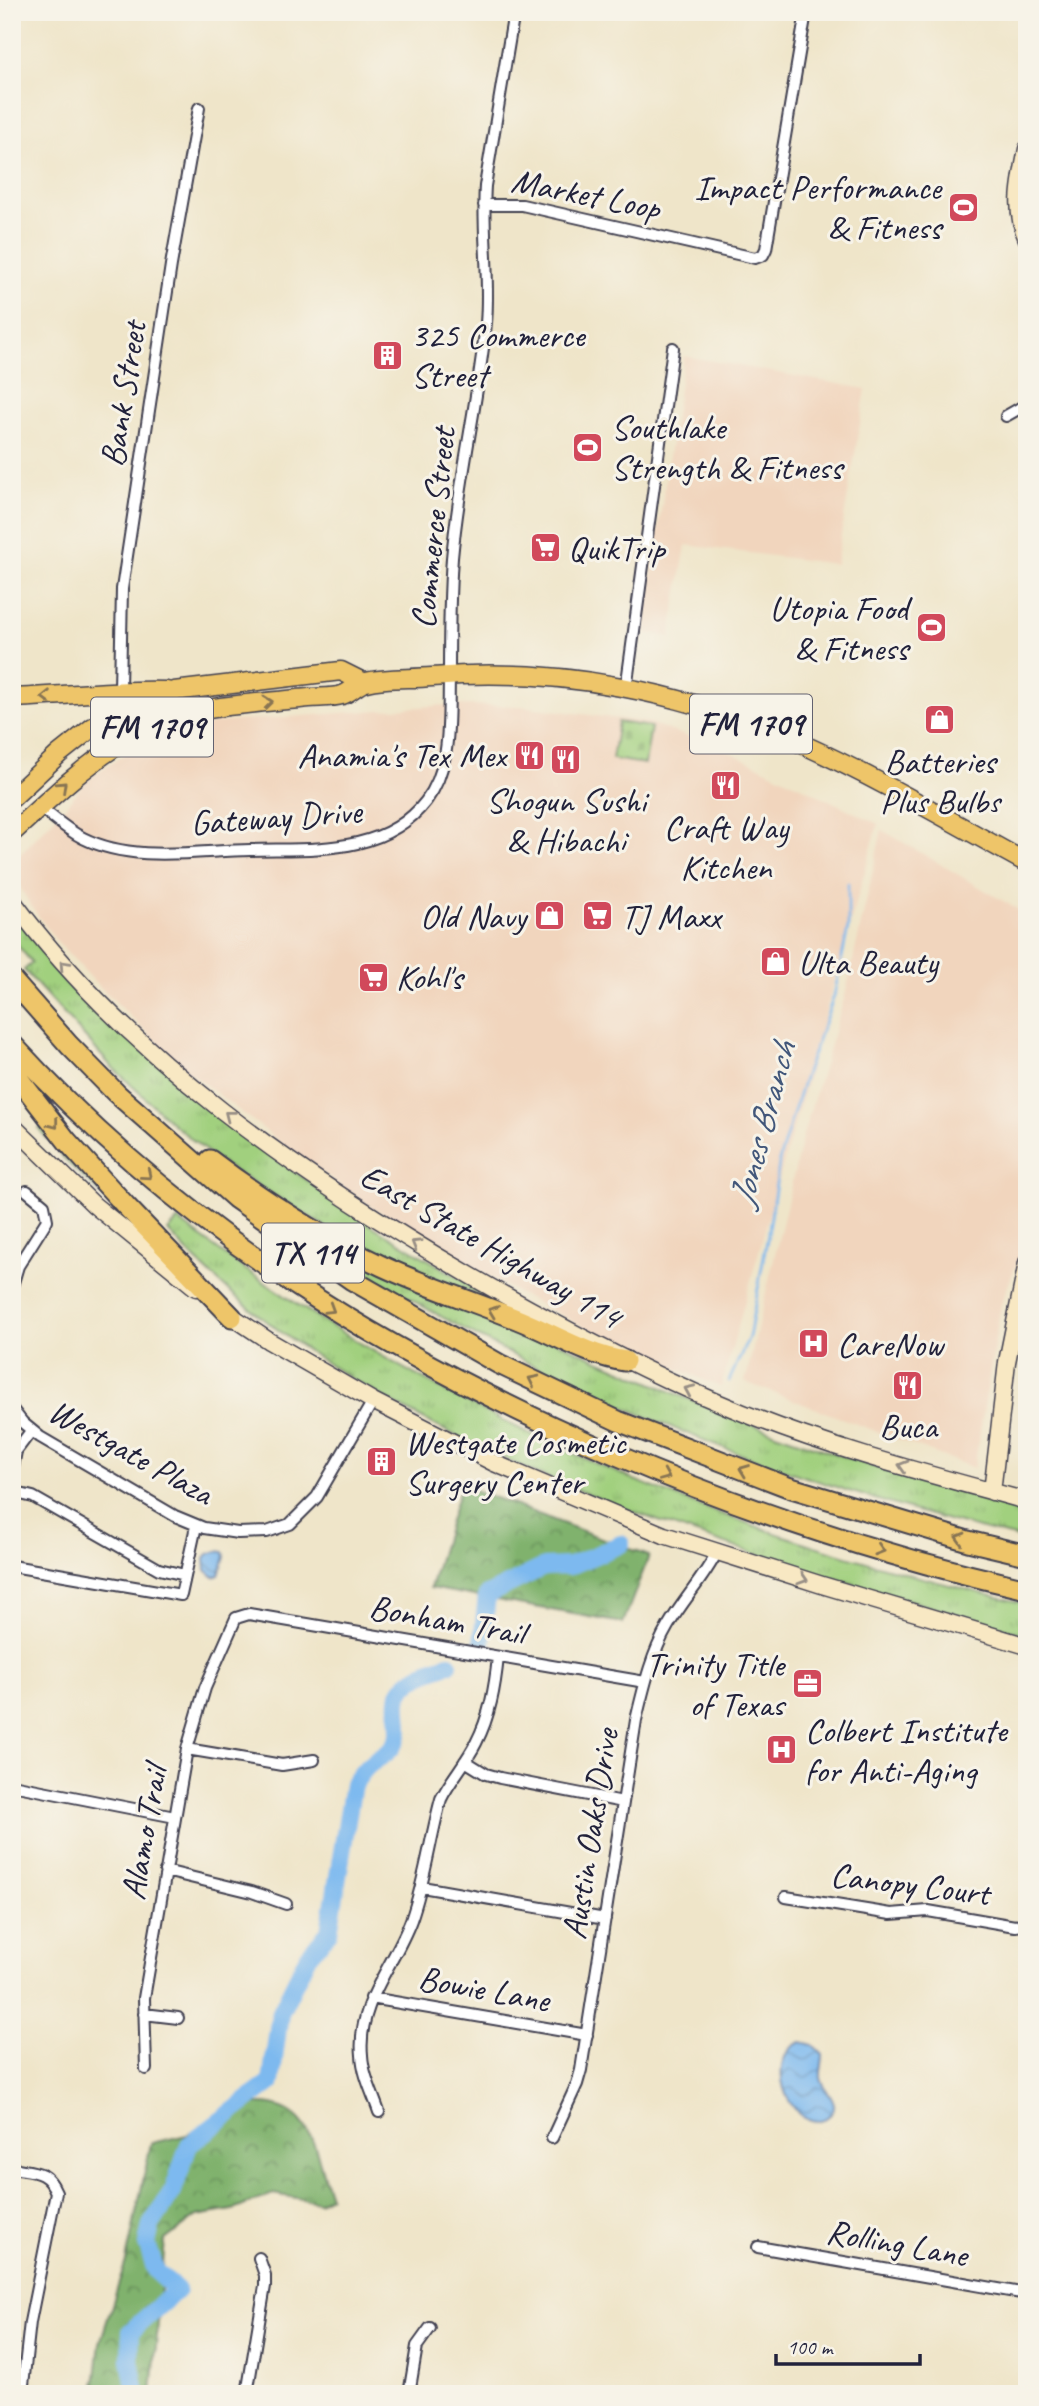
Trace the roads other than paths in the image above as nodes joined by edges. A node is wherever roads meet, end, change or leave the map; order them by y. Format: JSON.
{"nodes":[{"id":1,"x":514,"y":12,"type":"edge"},
{"id":2,"x":806,"y":12,"type":"edge"},
{"id":3,"x":199,"y":108,"type":"dead end"},
{"id":4,"x":1027,"y":149,"type":"edge"},
{"id":5,"x":484,"y":205,"type":"junction"},
{"id":6,"x":1027,"y":239,"type":"edge"},
{"id":7,"x":673,"y":348,"type":"dead end"},
{"id":8,"x":1027,"y":404,"type":"edge"},
{"id":9,"x":1006,"y":416,"type":"dead end"},
{"id":10,"x":449,"y":675,"type":"junction"},
{"id":11,"x":363,"y":682,"type":"junction"},
{"id":12,"x":120,"y":689,"type":"junction"},
{"id":13,"x":626,"y":689,"type":"junction"},
{"id":14,"x":174,"y":691,"type":"junction"},
{"id":15,"x":12,"y":698,"type":"edge"},
{"id":16,"x":93,"y":727,"type":"junction"},
{"id":17,"x":12,"y":798,"type":"edge"},
{"id":18,"x":40,"y":807,"type":"junction"},
{"id":19,"x":12,"y":833,"type":"edge"},
{"id":20,"x":1027,"y":863,"type":"edge"},
{"id":21,"x":12,"y":900,"type":"edge"},
{"id":22,"x":12,"y":980,"type":"edge"},
{"id":23,"x":12,"y":1044,"type":"edge"},
{"id":24,"x":69,"y":1045,"type":"junction"},
{"id":25,"x":12,"y":1070,"type":"edge"},
{"id":26,"x":12,"y":1125,"type":"edge"},
{"id":27,"x":27,"y":1191,"type":"dead end"},
{"id":28,"x":1027,"y":1263,"type":"edge"},
{"id":29,"x":12,"y":1286,"type":"edge"},
{"id":30,"x":232,"y":1317,"type":"junction"},
{"id":31,"x":625,"y":1361,"type":"junction"},
{"id":32,"x":373,"y":1401,"type":"junction"},
{"id":33,"x":12,"y":1409,"type":"edge"},
{"id":34,"x":31,"y":1431,"type":"junction"},
{"id":35,"x":12,"y":1473,"type":"edge"},
{"id":36,"x":12,"y":1492,"type":"edge"},
{"id":37,"x":992,"y":1492,"type":"junction"},
{"id":38,"x":1027,"y":1501,"type":"edge"},
{"id":39,"x":195,"y":1526,"type":"junction"},
{"id":40,"x":717,"y":1552,"type":"junction"},
{"id":41,"x":1027,"y":1555,"type":"edge"},
{"id":42,"x":12,"y":1566,"type":"edge"},
{"id":43,"x":185,"y":1575,"type":"junction"},
{"id":44,"x":1027,"y":1589,"type":"edge"},
{"id":45,"x":239,"y":1616,"type":"joint"},
{"id":46,"x":1027,"y":1646,"type":"edge"},
{"id":47,"x":498,"y":1657,"type":"junction"},
{"id":48,"x":645,"y":1682,"type":"junction"},
{"id":49,"x":187,"y":1749,"type":"junction"},
{"id":50,"x":314,"y":1760,"type":"dead end"},
{"id":51,"x":465,"y":1761,"type":"junction"},
{"id":52,"x":12,"y":1785,"type":"edge"},
{"id":53,"x":623,"y":1802,"type":"junction"},
{"id":54,"x":175,"y":1817,"type":"junction"},
{"id":55,"x":165,"y":1871,"type":"junction"},
{"id":56,"x":422,"y":1887,"type":"junction"},
{"id":57,"x":786,"y":1897,"type":"dead end"},
{"id":58,"x":286,"y":1904,"type":"dead end"},
{"id":59,"x":605,"y":1919,"type":"junction"},
{"id":60,"x":1027,"y":1924,"type":"edge"},
{"id":61,"x":371,"y":1998,"type":"junction"},
{"id":62,"x":144,"y":2014,"type":"junction"},
{"id":63,"x":178,"y":2018,"type":"dead end"},
{"id":64,"x":587,"y":2035,"type":"junction"},
{"id":65,"x":146,"y":2069,"type":"dead end"},
{"id":66,"x":379,"y":2112,"type":"dead end"},
{"id":67,"x":552,"y":2138,"type":"dead end"},
{"id":68,"x":12,"y":2168,"type":"edge"},
{"id":69,"x":758,"y":2247,"type":"dead end"},
{"id":70,"x":259,"y":2258,"type":"dead end"},
{"id":71,"x":1027,"y":2294,"type":"edge"},
{"id":72,"x":430,"y":2328,"type":"dead end"},
{"id":73,"x":22,"y":2394,"type":"edge"},
{"id":74,"x":247,"y":2394,"type":"edge"},
{"id":75,"x":409,"y":2394,"type":"edge"}],
"edges":[{"from":1,"to":5,"type":"street","name":"Commerce Street"},
{"from":2,"to":5,"type":"street","name":"Market Loop"},
{"from":3,"to":12,"type":"street","name":"Bank Street"},
{"from":4,"to":6,"type":"main road"},
{"from":5,"to":10,"type":"street","name":"Commerce Street"},
{"from":7,"to":13,"type":"street"},
{"from":8,"to":9,"type":"street"},
{"from":10,"to":11,"type":"main road","number":"FM 1709"},
{"from":10,"to":13,"type":"main road","number":"FM 1709"},
{"from":10,"to":18,"type":"street","name":"Gateway Drive"},
{"from":11,"to":14,"type":"main road","number":"FM 1709"},
{"from":18,"to":11,"type":"main road","number":"FM 1709","one_way":true},
{"from":12,"to":14,"type":"main road"},
{"from":12,"to":15,"type":"main road","one_way":true},
{"from":12,"to":16,"type":"main road"},
{"from":13,"to":20,"type":"main road","number":"FM 1709"},
{"from":14,"to":16,"type":"main road","number":"FM 1709"},
{"from":16,"to":17,"type":"main road","number":"FM 1709"},
{"from":18,"to":19,"type":"main road","number":"FM 1709"},
{"from":31,"to":21,"type":"main road","name":"East State Highway 114","one_way":true},
{"from":22,"to":24,"type":"highway","number":"TX 114"},
{"from":23,"to":44,"type":"highway","number":"TX 114","one_way":true},
{"from":31,"to":24,"type":"highway","one_way":true},
{"from":41,"to":24,"type":"highway","number":"TX 114","one_way":true},
{"from":25,"to":30,"type":"highway","one_way":true},
{"from":26,"to":30,"type":"main road"},
{"from":27,"to":29,"type":"street"},
{"from":28,"to":37,"type":"main road"},
{"from":30,"to":32,"type":"main road"},
{"from":37,"to":31,"type":"main road","name":"East State Highway 114","one_way":true},
{"from":32,"to":39,"type":"street","name":"Westgate Plaza"},
{"from":32,"to":40,"type":"main road"},
{"from":33,"to":34,"type":"street","name":"Westgate Plaza"},
{"from":34,"to":35,"type":"street"},
{"from":34,"to":39,"type":"street","name":"Westgate Plaza"},
{"from":36,"to":43,"type":"street"},
{"from":37,"to":38,"type":"main road","name":"East State Highway 114"},
{"from":39,"to":43,"type":"street"},
{"from":40,"to":46,"type":"main road","one_way":true},
{"from":40,"to":48,"type":"street","name":"Austin Oaks Drive"},
{"from":42,"to":43,"type":"street"},
{"from":45,"to":47,"type":"street","name":"Bonham Trail"},
{"from":45,"to":49,"type":"street","name":"Alamo Trail"},
{"from":47,"to":48,"type":"street","name":"Bonham Trail"},
{"from":47,"to":51,"type":"street"},
{"from":48,"to":53,"type":"street","name":"Austin Oaks Drive"},
{"from":49,"to":50,"type":"street"},
{"from":49,"to":54,"type":"street","name":"Alamo Trail"},
{"from":51,"to":53,"type":"street"},
{"from":51,"to":56,"type":"street"},
{"from":52,"to":54,"type":"street"},
{"from":53,"to":59,"type":"street","name":"Austin Oaks Drive"},
{"from":54,"to":55,"type":"street","name":"Alamo Trail"},
{"from":55,"to":58,"type":"street"},
{"from":55,"to":62,"type":"street","name":"Alamo Trail"},
{"from":56,"to":59,"type":"street"},
{"from":56,"to":61,"type":"street"},
{"from":57,"to":60,"type":"street","name":"Canopy Court"},
{"from":59,"to":64,"type":"street","name":"Austin Oaks Drive"},
{"from":61,"to":64,"type":"street","name":"Bowie Lane"},
{"from":61,"to":66,"type":"street"},
{"from":62,"to":63,"type":"street"},
{"from":62,"to":65,"type":"street","name":"Alamo Trail"},
{"from":64,"to":67,"type":"street","name":"Austin Oaks Drive"},
{"from":68,"to":73,"type":"street"},
{"from":69,"to":71,"type":"street","name":"Rolling Lane"},
{"from":70,"to":74,"type":"street"},
{"from":72,"to":75,"type":"street"}]}
